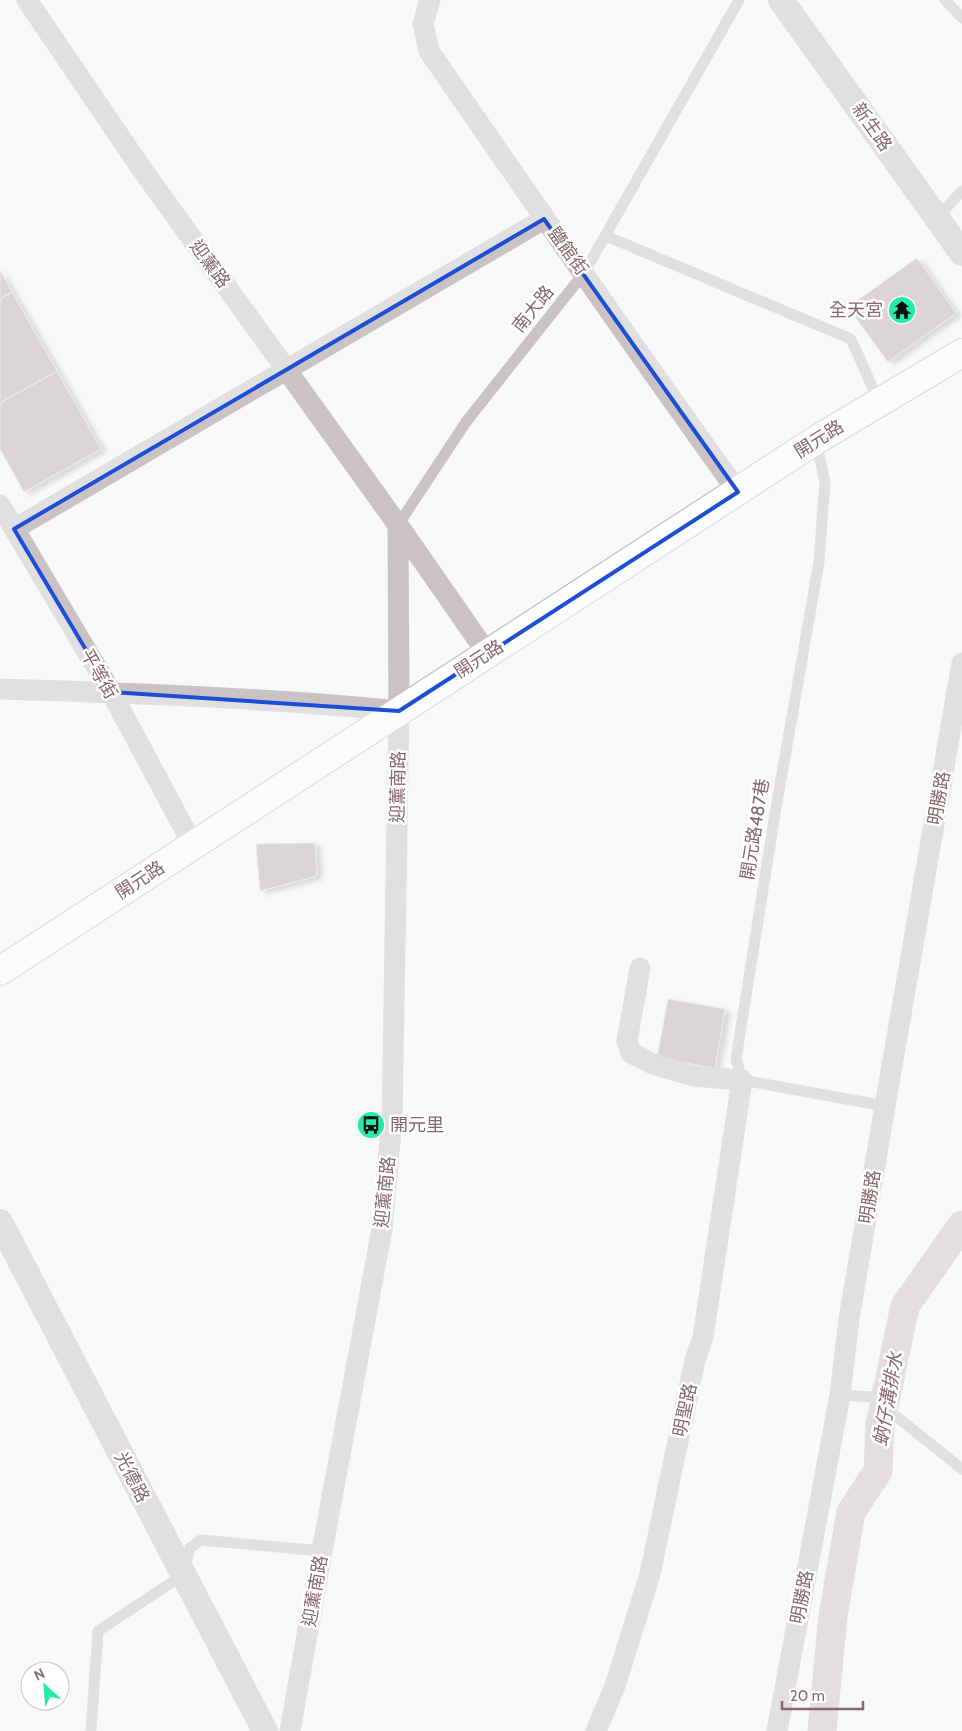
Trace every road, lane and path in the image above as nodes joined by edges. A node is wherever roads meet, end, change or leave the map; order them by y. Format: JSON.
{"nodes":[{"id":1,"x":27,"y":0,"type":"edge"},
{"id":2,"x":430,"y":0,"type":"edge"},
{"id":3,"x":739,"y":0,"type":"edge"},
{"id":4,"x":782,"y":0,"type":"edge"},
{"id":5,"x":945,"y":0,"type":"edge"},
{"id":6,"x":962,"y":18,"type":"edge"},
{"id":7,"x":962,"y":191,"type":"edge"},
{"id":8,"x":937,"y":218,"type":"junction"},
{"id":9,"x":544,"y":219,"type":"junction"},
{"id":10,"x":606,"y":236,"type":"junction"},
{"id":11,"x":962,"y":253,"type":"edge"},
{"id":12,"x":584,"y":273,"type":"junction"},
{"id":13,"x":962,"y":353,"type":"edge"},
{"id":14,"x":286,"y":370,"type":"junction"},
{"id":15,"x":880,"y":402,"type":"junction"},
{"id":16,"x":816,"y":440,"type":"junction"},
{"id":17,"x":738,"y":492,"type":"junction"},
{"id":18,"x":0,"y":505,"type":"edge"},
{"id":19,"x":398,"y":525,"type":"junction"},
{"id":20,"x":14,"y":529,"type":"junction"},
{"id":21,"x":487,"y":653,"type":"junction"},
{"id":22,"x":962,"y":664,"type":"edge"},
{"id":23,"x":0,"y":688,"type":"edge"},
{"id":24,"x":111,"y":692,"type":"junction"},
{"id":25,"x":399,"y":711,"type":"junction"},
{"id":26,"x":193,"y":845,"type":"junction"},
{"id":27,"x":640,"y":968,"type":"dead end"},
{"id":28,"x":0,"y":970,"type":"edge"},
{"id":29,"x":742,"y":1080,"type":"junction"},
{"id":30,"x":885,"y":1106,"type":"junction"},
{"id":31,"x":0,"y":1222,"type":"edge"},
{"id":32,"x":840,"y":1395,"type":"junction"},
{"id":33,"x":962,"y":1469,"type":"edge"},
{"id":34,"x":322,"y":1551,"type":"junction"},
{"id":35,"x":183,"y":1575,"type":"junction"},
{"id":36,"x":91,"y":1731,"type":"edge"},
{"id":37,"x":266,"y":1731,"type":"edge"},
{"id":38,"x":290,"y":1731,"type":"edge"},
{"id":39,"x":596,"y":1731,"type":"edge"},
{"id":40,"x":777,"y":1731,"type":"edge"}],
"edges":[{"from":1,"to":14,"type":"street","name":"迎薰路"},
{"from":2,"to":9,"type":"street","name":"鹽館街"},
{"from":3,"to":10,"type":"lane","name":"南大路"},
{"from":4,"to":8,"type":"street","name":"新生路"},
{"from":5,"to":6,"type":"lane"},
{"from":7,"to":8,"type":"lane"},
{"from":8,"to":11,"type":"street","name":"新生路"},
{"from":9,"to":12,"type":"street","name":"鹽館街"},
{"from":9,"to":14,"type":"street"},
{"from":10,"to":12,"type":"lane","name":"南大路"},
{"from":10,"to":15,"type":"lane"},
{"from":12,"to":17,"type":"street","name":"鹽館街"},
{"from":12,"to":19,"type":"lane","name":"南大路"},
{"from":13,"to":15,"type":"main road","name":"開元路"},
{"from":14,"to":19,"type":"street","name":"迎薰路"},
{"from":14,"to":20,"type":"street"},
{"from":15,"to":16,"type":"main road","name":"開元路"},
{"from":16,"to":17,"type":"main road","name":"開元路"},
{"from":16,"to":29,"type":"lane","name":"開元路487巷"},
{"from":17,"to":21,"type":"main road","name":"開元路"},
{"from":18,"to":20,"type":"street","name":"平等街"},
{"from":19,"to":21,"type":"street","name":"迎薰路"},
{"from":19,"to":25,"type":"street","name":"迎薰南路"},
{"from":20,"to":24,"type":"street","name":"平等街"},
{"from":21,"to":25,"type":"main road","name":"開元路"},
{"from":22,"to":30,"type":"street","name":"明勝路"},
{"from":23,"to":24,"type":"street"},
{"from":24,"to":25,"type":"street"},
{"from":24,"to":26,"type":"street","name":"平等街"},
{"from":25,"to":26,"type":"main road","name":"開元路"},
{"from":25,"to":34,"type":"street","name":"迎薰南路"},
{"from":26,"to":28,"type":"main road","name":"開元路"},
{"from":27,"to":29,"type":"street"},
{"from":29,"to":30,"type":"lane"},
{"from":29,"to":39,"type":"street","name":"明聖路"},
{"from":30,"to":32,"type":"street","name":"明勝路"},
{"from":31,"to":35,"type":"street","name":"光德路"},
{"from":32,"to":33,"type":"lane"},
{"from":32,"to":40,"type":"street","name":"明勝路"},
{"from":34,"to":35,"type":"lane"},
{"from":34,"to":38,"type":"street","name":"迎薰南路"},
{"from":35,"to":36,"type":"lane"},
{"from":35,"to":37,"type":"street","name":"光德路"}]}
